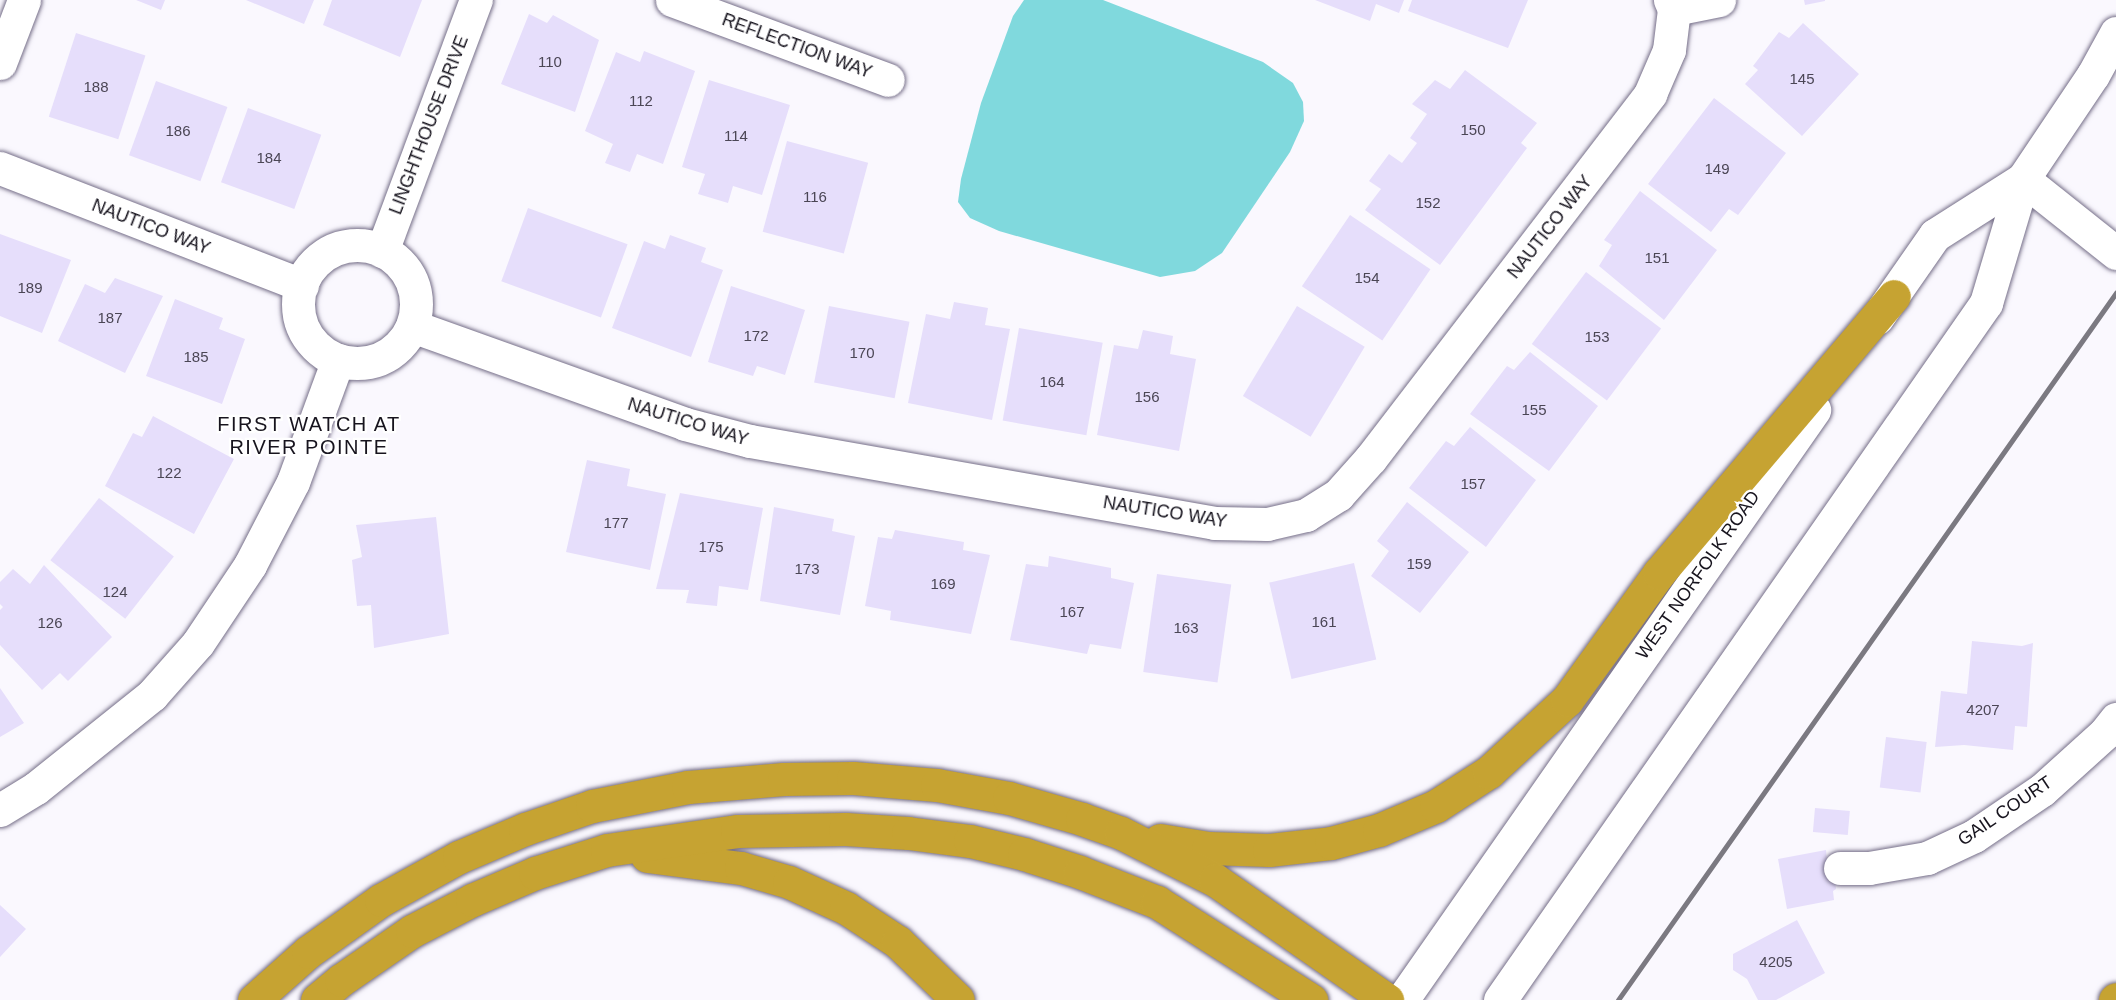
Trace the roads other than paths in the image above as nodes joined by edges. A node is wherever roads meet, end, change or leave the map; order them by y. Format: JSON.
{"nodes":[{"id":1,"x":24,"y":0,"type":"edge"},
{"id":2,"x":476,"y":0,"type":"edge"},
{"id":3,"x":672,"y":0,"type":"edge"},
{"id":4,"x":1719,"y":0,"type":"edge"},
{"id":5,"x":1672,"y":4,"type":"edge"},
{"id":6,"x":2116,"y":33,"type":"edge"},
{"id":7,"x":0,"y":63,"type":"edge"},
{"id":8,"x":888,"y":80,"type":"dead end"},
{"id":9,"x":0,"y":168,"type":"edge"},
{"id":10,"x":2023,"y":179,"type":"junction"},
{"id":11,"x":381,"y":250,"type":"junction"},
{"id":12,"x":2116,"y":254,"type":"edge"},
{"id":13,"x":302,"y":285,"type":"junction"},
{"id":14,"x":1893,"y":296,"type":"junction"},
{"id":15,"x":412,"y":326,"type":"junction"},
{"id":16,"x":338,"y":360,"type":"junction"},
{"id":17,"x":2116,"y":719,"type":"edge"},
{"id":18,"x":0,"y":810,"type":"edge"},
{"id":19,"x":1121,"y":834,"type":"junction"},
{"id":20,"x":606,"y":850,"type":"junction"},
{"id":21,"x":1840,"y":868,"type":"dead end"},
{"id":22,"x":254,"y":1000,"type":"edge"},
{"id":23,"x":317,"y":1000,"type":"edge"},
{"id":24,"x":958,"y":1000,"type":"edge"},
{"id":25,"x":1311,"y":1000,"type":"edge"},
{"id":26,"x":1387,"y":1000,"type":"edge"},
{"id":27,"x":1402,"y":1000,"type":"edge"},
{"id":28,"x":1500,"y":1000,"type":"edge"}],
"edges":[{"from":1,"to":7,"type":"street"},
{"from":2,"to":11,"type":"street","name":"LINGHTHOUSE DRIVE"},
{"from":3,"to":8,"type":"street","name":"REFLECTION WAY"},
{"from":4,"to":5,"type":"street","name":"NAUTICO WAY"},
{"from":5,"to":15,"type":"street","name":"NAUTICO WAY"},
{"from":6,"to":10,"type":"street","name":"WEST NORFOLK ROAD"},
{"from":9,"to":13,"type":"street","name":"NAUTICO WAY"},
{"from":10,"to":12,"type":"street"},
{"from":10,"to":14,"type":"street","name":"WEST NORFOLK ROAD"},
{"from":10,"to":28,"type":"street","name":"WEST NORFOLK ROAD"},
{"from":11,"to":13,"type":"street"},
{"from":11,"to":15,"type":"street"},
{"from":13,"to":16,"type":"street"},
{"from":14,"to":19,"type":"highway"},
{"from":14,"to":27,"type":"street","name":"WEST NORFOLK ROAD"},
{"from":15,"to":16,"type":"street"},
{"from":16,"to":18,"type":"street"},
{"from":17,"to":21,"type":"street","name":"GAIL COURT"},
{"from":19,"to":22,"type":"highway"},
{"from":19,"to":26,"type":"highway"},
{"from":20,"to":23,"type":"highway"},
{"from":20,"to":24,"type":"highway"},
{"from":20,"to":25,"type":"highway"}]}
